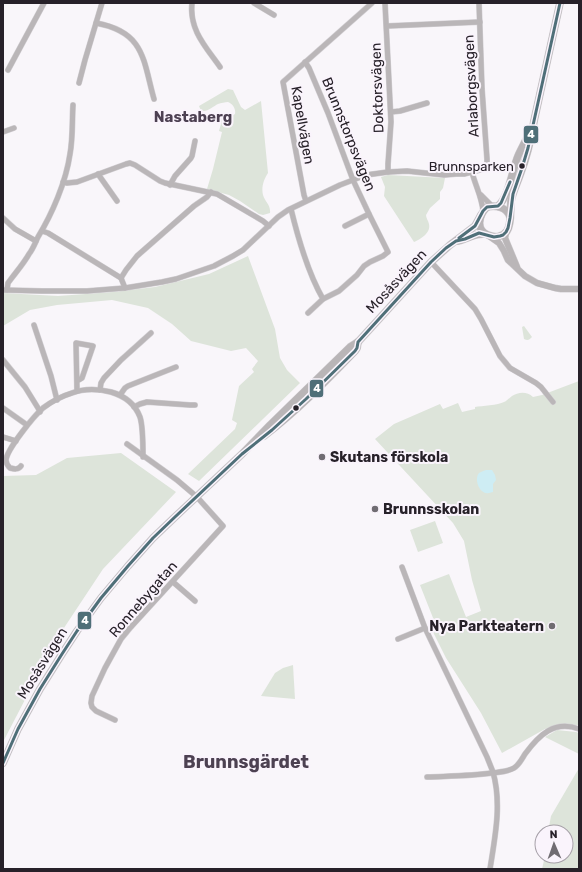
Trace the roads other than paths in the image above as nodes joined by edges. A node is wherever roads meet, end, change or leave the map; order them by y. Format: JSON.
{"nodes":[{"id":1,"x":44,"y":3,"type":"edge"},
{"id":2,"x":102,"y":3,"type":"edge"},
{"id":3,"x":192,"y":3,"type":"edge"},
{"id":4,"x":254,"y":3,"type":"edge"},
{"id":5,"x":372,"y":3,"type":"edge"},
{"id":6,"x":385,"y":3,"type":"edge"},
{"id":7,"x":479,"y":3,"type":"edge"},
{"id":8,"x":560,"y":3,"type":"edge"},
{"id":9,"x":274,"y":15,"type":"dead end"},
{"id":10,"x":480,"y":22,"type":"junction"},
{"id":11,"x":96,"y":23,"type":"junction"},
{"id":12,"x":387,"y":26,"type":"junction"},
{"id":13,"x":305,"y":62,"type":"junction"},
{"id":14,"x":220,"y":67,"type":"dead end"},
{"id":15,"x":8,"y":70,"type":"dead end"},
{"id":16,"x":79,"y":83,"type":"dead end"},
{"id":17,"x":154,"y":100,"type":"dead end"},
{"id":18,"x":427,"y":103,"type":"dead end"},
{"id":19,"x":73,"y":105,"type":"dead end"},
{"id":20,"x":391,"y":112,"type":"junction"},
{"id":21,"x":534,"y":121,"type":"junction"},
{"id":22,"x":14,"y":128,"type":"dead end"},
{"id":23,"x":3,"y":132,"type":"edge"},
{"id":24,"x":195,"y":141,"type":"dead end"},
{"id":25,"x":388,"y":172,"type":"junction"},
{"id":26,"x":472,"y":172,"type":"junction"},
{"id":27,"x":98,"y":174,"type":"junction"},
{"id":28,"x":354,"y":180,"type":"junction"},
{"id":29,"x":63,"y":182,"type":"junction"},
{"id":30,"x":170,"y":185,"type":"junction"},
{"id":31,"x":211,"y":192,"type":"junction"},
{"id":32,"x":480,"y":194,"type":"junction"},
{"id":33,"x":117,"y":201,"type":"dead end"},
{"id":34,"x":306,"y":202,"type":"junction"},
{"id":35,"x":495,"y":206,"type":"junction"},
{"id":36,"x":290,"y":209,"type":"junction"},
{"id":37,"x":482,"y":213,"type":"junction"},
{"id":38,"x":369,"y":214,"type":"junction"},
{"id":39,"x":510,"y":216,"type":"junction"},
{"id":40,"x":3,"y":218,"type":"edge"},
{"id":41,"x":269,"y":226,"type":"junction"},
{"id":42,"x":345,"y":226,"type":"dead end"},
{"id":43,"x":42,"y":231,"type":"junction"},
{"id":44,"x":506,"y":232,"type":"junction"},
{"id":45,"x":487,"y":235,"type":"junction"},
{"id":46,"x":36,"y":241,"type":"junction"},
{"id":47,"x":456,"y":241,"type":"junction"},
{"id":48,"x":431,"y":262,"type":"junction"},
{"id":49,"x":517,"y":268,"type":"junction"},
{"id":50,"x":121,"y":278,"type":"junction"},
{"id":51,"x":125,"y":288,"type":"junction"},
{"id":52,"x":5,"y":290,"type":"edge"},
{"id":53,"x":579,"y":290,"type":"edge"},
{"id":54,"x":323,"y":299,"type":"junction"},
{"id":55,"x":308,"y":313,"type":"dead end"},
{"id":56,"x":34,"y":325,"type":"dead end"},
{"id":57,"x":151,"y":333,"type":"dead end"},
{"id":58,"x":3,"y":360,"type":"edge"},
{"id":59,"x":176,"y":367,"type":"dead end"},
{"id":60,"x":77,"y":381,"type":"junction"},
{"id":61,"x":100,"y":390,"type":"junction"},
{"id":62,"x":77,"y":391,"type":"junction"},
{"id":63,"x":120,"y":395,"type":"junction"},
{"id":64,"x":57,"y":400,"type":"junction"},
{"id":65,"x":552,"y":402,"type":"dead end"},
{"id":66,"x":195,"y":405,"type":"dead end"},
{"id":67,"x":134,"y":407,"type":"junction"},
{"id":68,"x":3,"y":408,"type":"edge"},
{"id":69,"x":40,"y":412,"type":"junction"},
{"id":70,"x":27,"y":425,"type":"junction"},
{"id":71,"x":3,"y":437,"type":"edge"},
{"id":72,"x":16,"y":441,"type":"junction"},
{"id":73,"x":127,"y":444,"type":"dead end"},
{"id":74,"x":143,"y":457,"type":"junction"},
{"id":75,"x":5,"y":458,"type":"edge"},
{"id":76,"x":21,"y":466,"type":"dead end"},
{"id":77,"x":197,"y":497,"type":"junction"},
{"id":78,"x":402,"y":567,"type":"dead end"},
{"id":79,"x":173,"y":582,"type":"junction"},
{"id":80,"x":195,"y":601,"type":"dead end"},
{"id":81,"x":425,"y":628,"type":"junction"},
{"id":82,"x":398,"y":639,"type":"dead end"},
{"id":83,"x":114,"y":720,"type":"dead end"},
{"id":84,"x":579,"y":729,"type":"edge"},
{"id":85,"x":3,"y":763,"type":"edge"},
{"id":86,"x":493,"y":772,"type":"junction"},
{"id":87,"x":428,"y":777,"type":"dead end"},
{"id":88,"x":490,"y":869,"type":"edge"}],
"edges":[{"from":1,"to":15,"type":"street"},
{"from":2,"to":11,"type":"street"},
{"from":3,"to":14,"type":"street"},
{"from":4,"to":9,"type":"street"},
{"from":5,"to":13,"type":"street"},
{"from":6,"to":12,"type":"street","name":"Doktorsvägen"},
{"from":7,"to":10,"type":"street","name":"Arlaborgsvägen"},
{"from":8,"to":21,"type":"main road"},
{"from":10,"to":12,"type":"street"},
{"from":10,"to":26,"type":"street","name":"Arlaborgsvägen"},
{"from":11,"to":16,"type":"street"},
{"from":11,"to":17,"type":"street"},
{"from":12,"to":20,"type":"street","name":"Doktorsvägen"},
{"from":13,"to":28,"type":"street","name":"Brunnstorpsvägen"},
{"from":13,"to":34,"type":"street","name":"Kapellvägen"},
{"from":18,"to":20,"type":"street"},
{"from":19,"to":29,"type":"street"},
{"from":20,"to":25,"type":"street","name":"Doktorsvägen"},
{"from":21,"to":35,"type":"main road"},
{"from":21,"to":39,"type":"main road"},
{"from":22,"to":23,"type":"street"},
{"from":24,"to":30,"type":"street"},
{"from":25,"to":26,"type":"street"},
{"from":25,"to":28,"type":"street"},
{"from":26,"to":32,"type":"street"},
{"from":27,"to":29,"type":"street"},
{"from":27,"to":30,"type":"street"},
{"from":27,"to":33,"type":"street"},
{"from":28,"to":34,"type":"street"},
{"from":28,"to":38,"type":"street","name":"Brunnstorpsvägen"},
{"from":29,"to":43,"type":"street"},
{"from":30,"to":31,"type":"street"},
{"from":31,"to":41,"type":"street"},
{"from":31,"to":50,"type":"street"},
{"from":32,"to":35,"type":"street"},
{"from":32,"to":37,"type":"street"},
{"from":34,"to":36,"type":"street"},
{"from":35,"to":37,"type":"main road"},
{"from":35,"to":39,"type":"main road"},
{"from":36,"to":41,"type":"street"},
{"from":36,"to":54,"type":"street"},
{"from":37,"to":45,"type":"main road"},
{"from":37,"to":47,"type":"main road","name":"Mosåsvägen"},
{"from":38,"to":42,"type":"street"},
{"from":38,"to":54,"type":"street","name":"Brunnstorpsvägen"},
{"from":39,"to":44,"type":"main road"},
{"from":40,"to":46,"type":"street"},
{"from":41,"to":51,"type":"street"},
{"from":43,"to":46,"type":"street"},
{"from":43,"to":50,"type":"street"},
{"from":44,"to":45,"type":"main road"},
{"from":44,"to":49,"type":"street"},
{"from":45,"to":47,"type":"main road","name":"Mosåsvägen"},
{"from":45,"to":49,"type":"street"},
{"from":46,"to":52,"type":"street"},
{"from":47,"to":48,"type":"main road","name":"Mosåsvägen"},
{"from":48,"to":65,"type":"street"},
{"from":48,"to":77,"type":"main road","name":"Mosåsvägen"},
{"from":49,"to":53,"type":"street"},
{"from":50,"to":51,"type":"street"},
{"from":51,"to":52,"type":"street"},
{"from":54,"to":55,"type":"street"},
{"from":56,"to":64,"type":"street"},
{"from":57,"to":61,"type":"street"},
{"from":58,"to":69,"type":"street"},
{"from":59,"to":63,"type":"street"},
{"from":60,"to":60,"type":"street"},
{"from":60,"to":62,"type":"street"},
{"from":61,"to":62,"type":"street"},
{"from":61,"to":63,"type":"street"},
{"from":62,"to":64,"type":"street"},
{"from":63,"to":67,"type":"street"},
{"from":64,"to":69,"type":"street"},
{"from":66,"to":67,"type":"street"},
{"from":67,"to":74,"type":"street"},
{"from":68,"to":70,"type":"street"},
{"from":69,"to":70,"type":"street"},
{"from":70,"to":72,"type":"street"},
{"from":71,"to":72,"type":"street"},
{"from":72,"to":75,"type":"street"},
{"from":73,"to":74,"type":"street"},
{"from":74,"to":77,"type":"street"},
{"from":75,"to":76,"type":"street"},
{"from":77,"to":79,"type":"street","name":"Ronnebygatan"},
{"from":77,"to":85,"type":"main road","name":"Mosåsvägen"},
{"from":78,"to":81,"type":"street"},
{"from":79,"to":80,"type":"street"},
{"from":79,"to":83,"type":"street","name":"Ronnebygatan"},
{"from":81,"to":82,"type":"street"},
{"from":81,"to":86,"type":"street"},
{"from":84,"to":86,"type":"street"},
{"from":86,"to":87,"type":"street"},
{"from":86,"to":88,"type":"street"}]}
